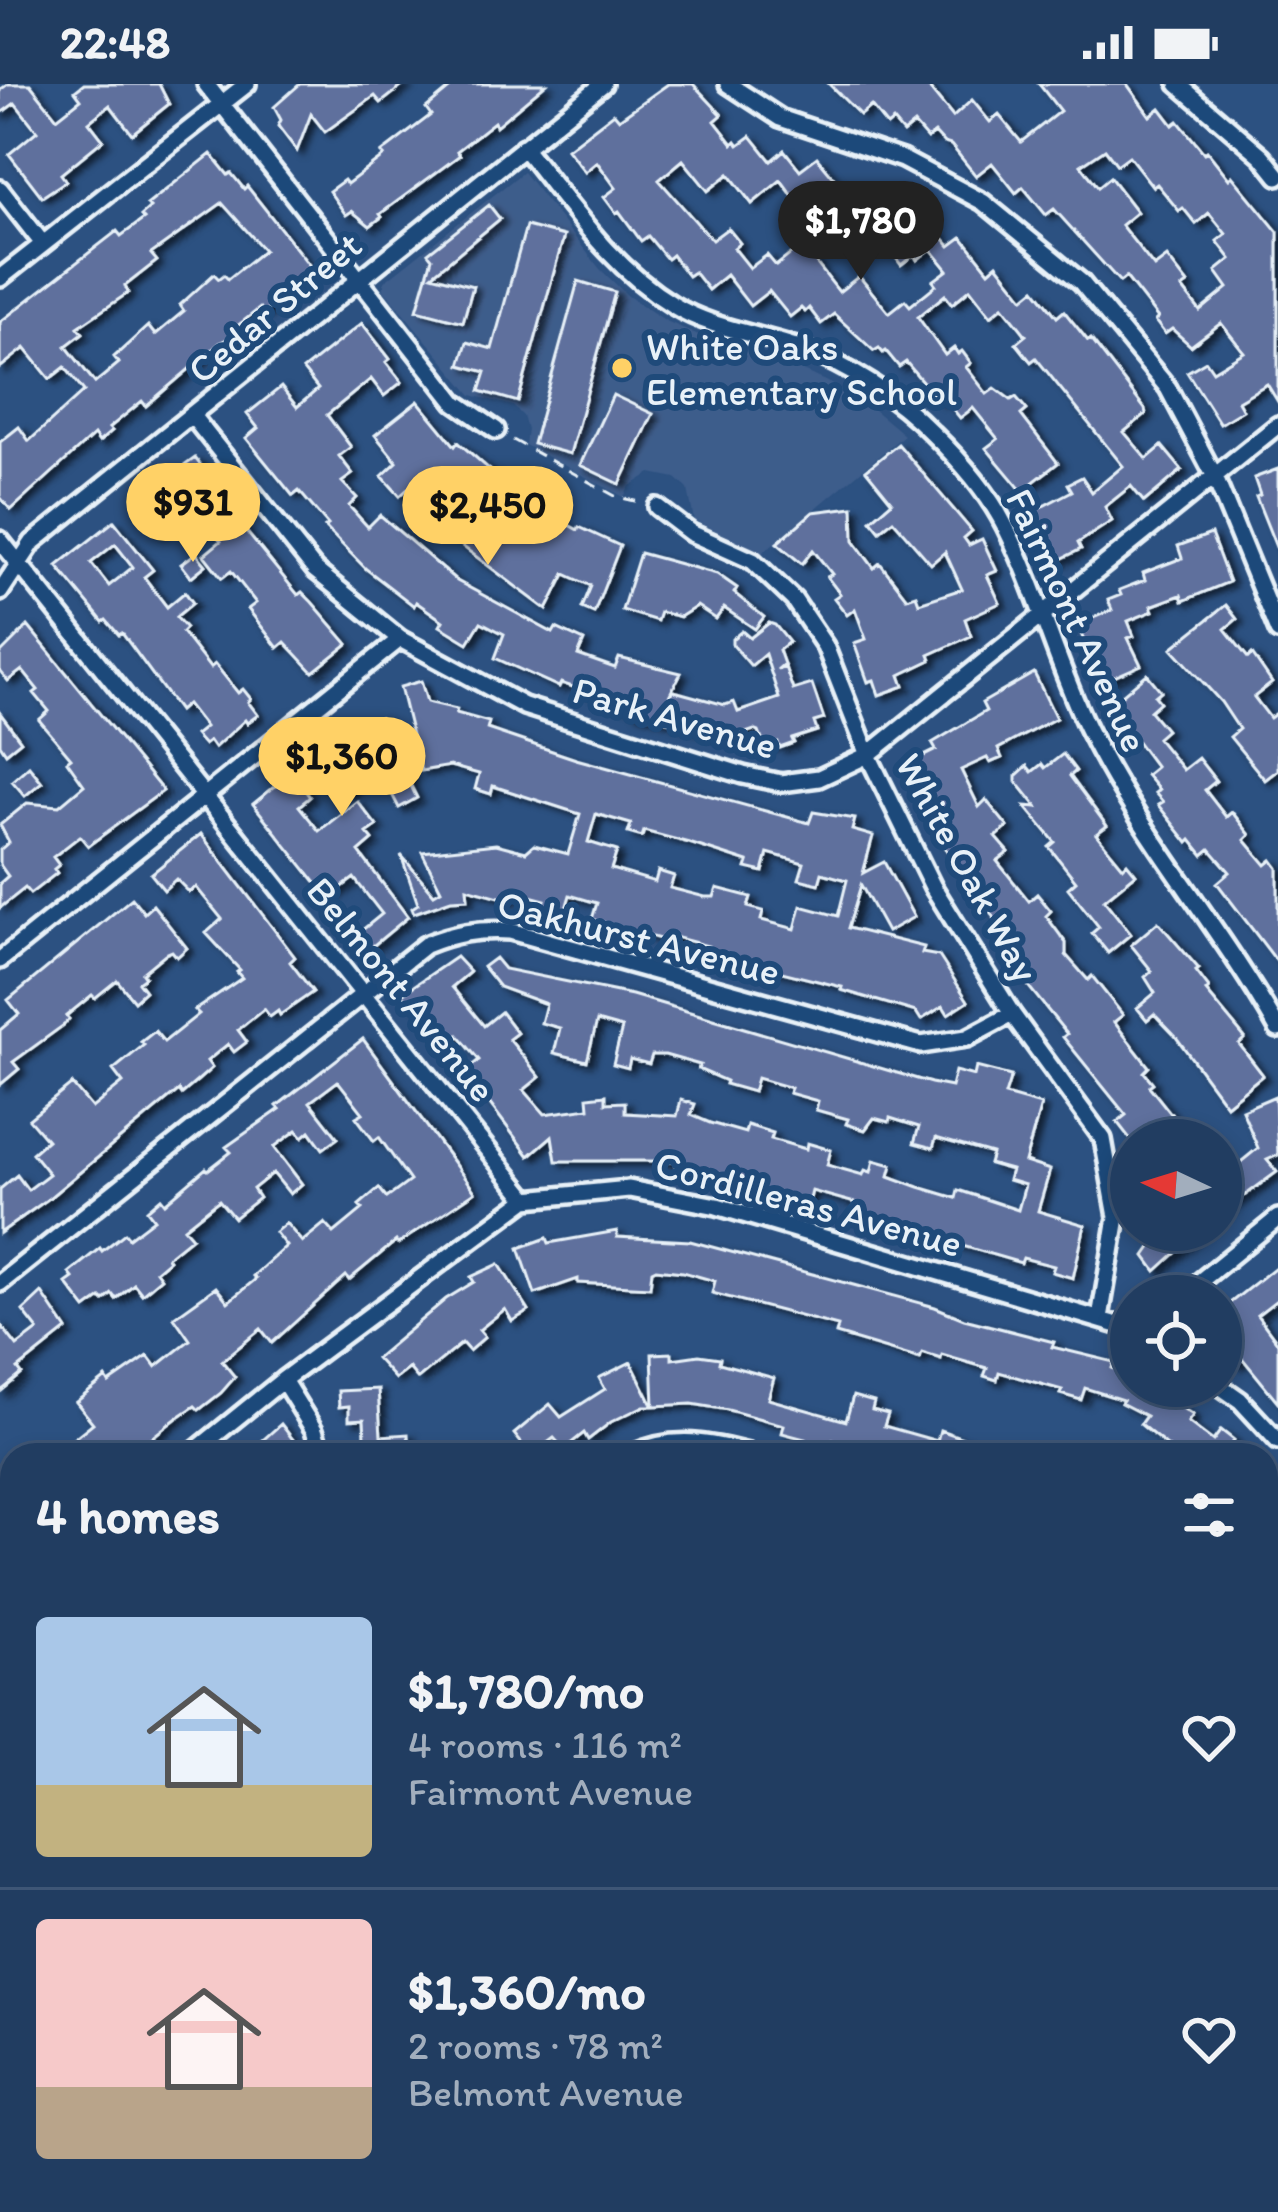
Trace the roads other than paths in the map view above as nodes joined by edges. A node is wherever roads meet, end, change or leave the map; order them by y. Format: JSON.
{"nodes":[{"id":1,"x":206,"y":84,"type":"edge"},
{"id":2,"x":247,"y":84,"type":"edge"},
{"id":3,"x":602,"y":84,"type":"edge"},
{"id":4,"x":728,"y":84,"type":"edge"},
{"id":5,"x":1178,"y":84,"type":"edge"},
{"id":6,"x":222,"y":104,"type":"junction"},
{"id":7,"x":524,"y":147,"type":"junction"},
{"id":8,"x":1278,"y":176,"type":"edge"},
{"id":9,"x":0,"y":189,"type":"edge"},
{"id":10,"x":44,"y":244,"type":"junction"},
{"id":11,"x":0,"y":278,"type":"edge"},
{"id":12,"x":358,"y":279,"type":"junction"},
{"id":13,"x":193,"y":417,"type":"junction"},
{"id":14,"x":1278,"y":425,"type":"edge"},
{"id":15,"x":496,"y":430,"type":"road end"},
{"id":16,"x":1214,"y":475,"type":"junction"},
{"id":17,"x":657,"y":507,"type":"road end"},
{"id":18,"x":0,"y":540,"type":"edge"},
{"id":19,"x":17,"y":561,"type":"junction"},
{"id":20,"x":0,"y":592,"type":"edge"},
{"id":21,"x":1042,"y":616,"type":"junction"},
{"id":22,"x":1278,"y":631,"type":"edge"},
{"id":23,"x":400,"y":639,"type":"junction"},
{"id":24,"x":868,"y":755,"type":"junction"},
{"id":25,"x":204,"y":797,"type":"junction"},
{"id":26,"x":0,"y":960,"type":"edge"},
{"id":27,"x":364,"y":993,"type":"junction"},
{"id":28,"x":1012,"y":1014,"type":"junction"},
{"id":29,"x":1278,"y":1029,"type":"edge"},
{"id":30,"x":527,"y":1199,"type":"junction"},
{"id":31,"x":1278,"y":1218,"type":"edge"},
{"id":32,"x":1208,"y":1275,"type":"edge"},
{"id":33,"x":0,"y":1283,"type":"edge"},
{"id":34,"x":1100,"y":1318,"type":"junction"},
{"id":35,"x":1110,"y":1322,"type":"edge"},
{"id":36,"x":283,"y":1380,"type":"junction"},
{"id":37,"x":1242,"y":1402,"type":"edge"},
{"id":38,"x":1278,"y":1441,"type":"edge"},
{"id":39,"x":205,"y":1443,"type":"edge"},
{"id":40,"x":318,"y":1443,"type":"edge"},
{"id":41,"x":674,"y":1443,"type":"edge"},
{"id":42,"x":711,"y":1443,"type":"edge"}],
"edges":[{"from":1,"to":6,"type":"street"},
{"from":2,"to":6,"type":"street"},
{"from":3,"to":7,"type":"street","name":"Cedar Street"},
{"from":4,"to":16,"type":"street"},
{"from":5,"to":8,"type":"street"},
{"from":6,"to":10,"type":"street"},
{"from":6,"to":12,"type":"street"},
{"from":7,"to":12,"type":"street","name":"Cedar Street"},
{"from":7,"to":21,"type":"street","name":"Fairmont Avenue"},
{"from":9,"to":10,"type":"street"},
{"from":10,"to":11,"type":"street"},
{"from":12,"to":13,"type":"street","name":"Cedar Street"},
{"from":12,"to":15,"type":"street"},
{"from":13,"to":19,"type":"street","name":"Cedar Street"},
{"from":13,"to":23,"type":"street","name":"Park Avenue"},
{"from":14,"to":16,"type":"street","name":"Park Avenue"},
{"from":16,"to":21,"type":"street","name":"Park Avenue"},
{"from":16,"to":22,"type":"street"},
{"from":17,"to":24,"type":"street","name":"White Oak Way"},
{"from":18,"to":19,"type":"street","name":"Belmont Avenue"},
{"from":19,"to":20,"type":"street","name":"Cedar Street"},
{"from":19,"to":25,"type":"street","name":"Belmont Avenue"},
{"from":21,"to":24,"type":"street","name":"Park Avenue"},
{"from":21,"to":29,"type":"street","name":"Fairmont Avenue"},
{"from":23,"to":24,"type":"street","name":"Park Avenue"},
{"from":23,"to":25,"type":"street"},
{"from":24,"to":28,"type":"street","name":"White Oak Way"},
{"from":25,"to":26,"type":"street"},
{"from":25,"to":27,"type":"street","name":"Belmont Avenue"},
{"from":27,"to":28,"type":"street","name":"Oakhurst Avenue"},
{"from":27,"to":30,"type":"street","name":"Belmont Avenue"},
{"from":27,"to":33,"type":"street","name":"Oakhurst Avenue"},
{"from":28,"to":34,"type":"street","name":"White Oak Way"},
{"from":30,"to":34,"type":"street","name":"Cordilleras Avenue"},
{"from":30,"to":36,"type":"street"},
{"from":31,"to":32,"type":"street"},
{"from":34,"to":35,"type":"street","name":"Cordilleras Avenue"},
{"from":36,"to":39,"type":"street"},
{"from":36,"to":40,"type":"street"},
{"from":37,"to":38,"type":"street"},
{"from":41,"to":42,"type":"street"}]}
